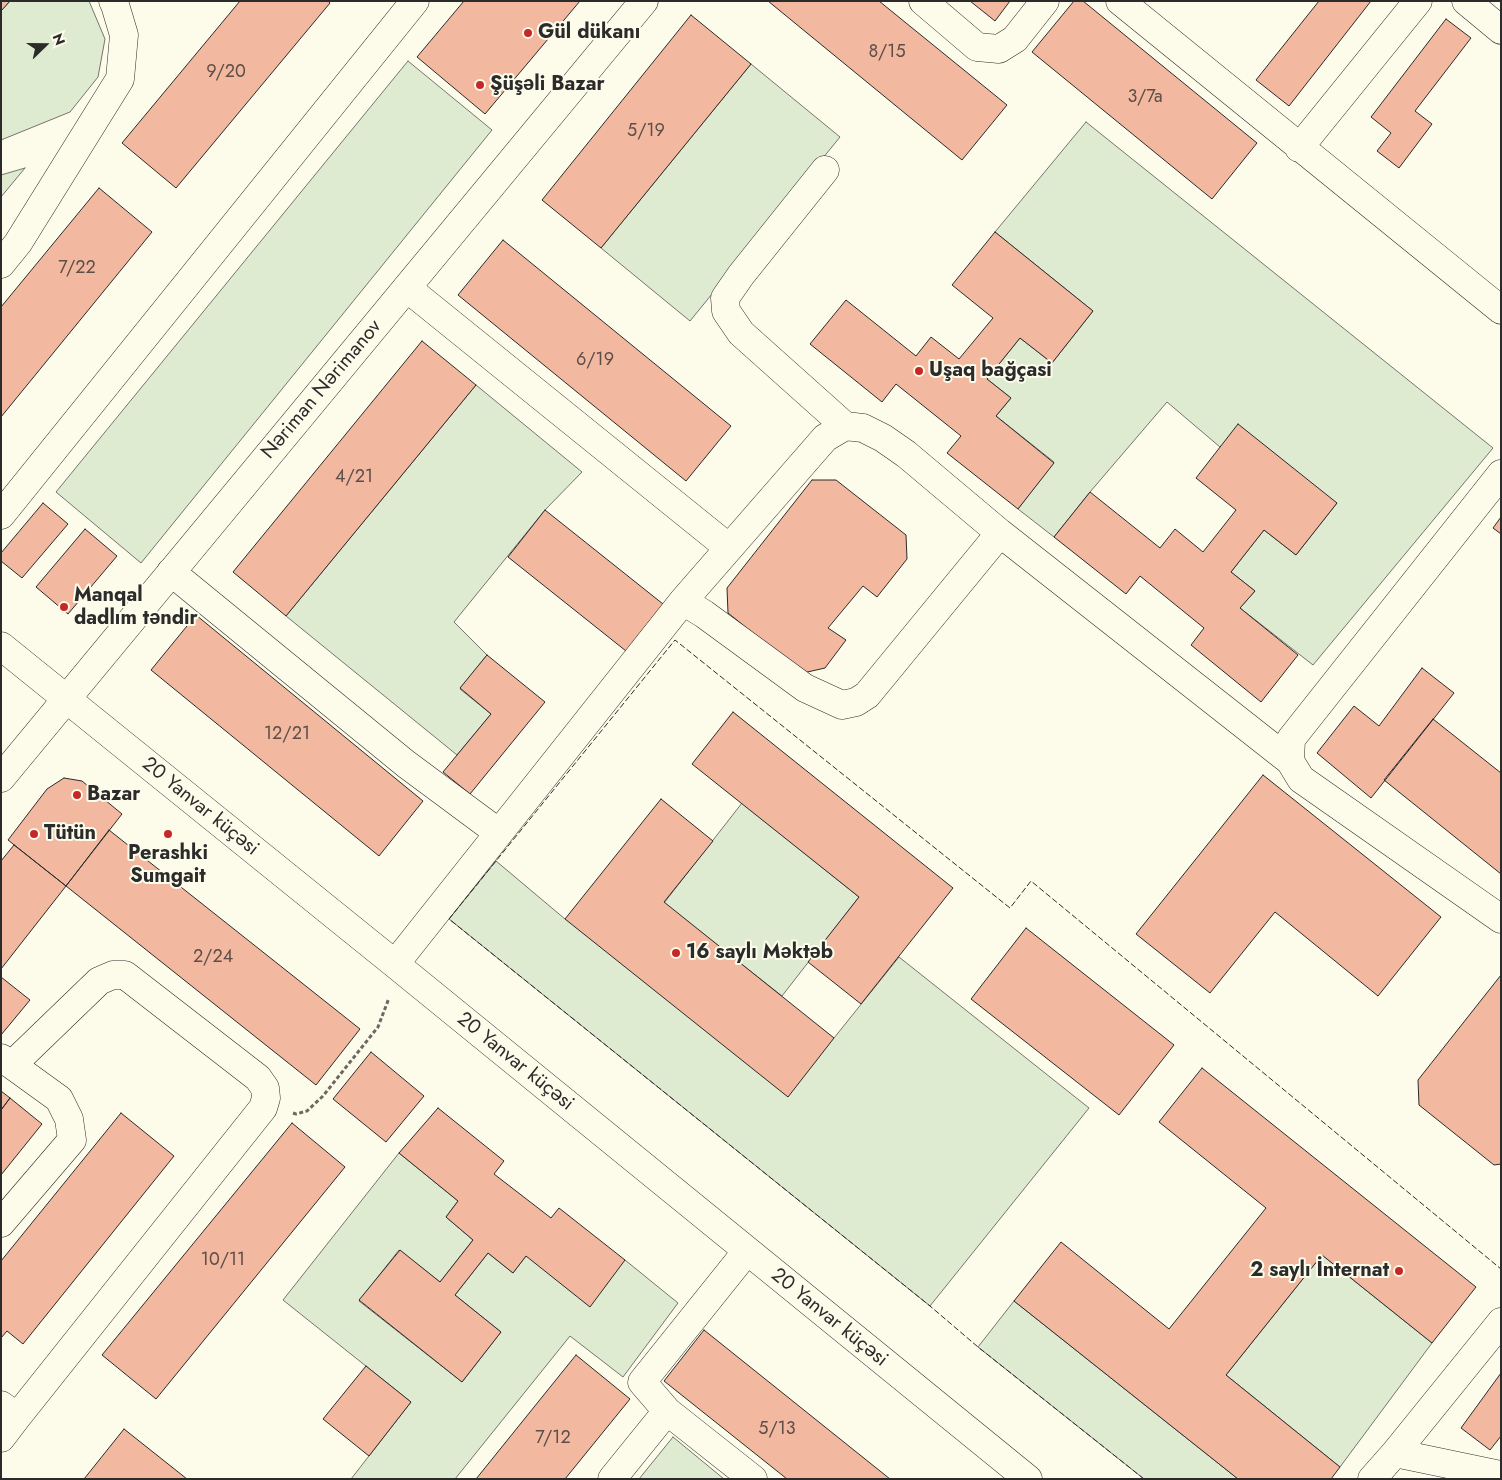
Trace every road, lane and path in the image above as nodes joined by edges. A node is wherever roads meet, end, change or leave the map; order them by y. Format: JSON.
{"nodes":[{"id":1,"x":113,"y":1,"type":"edge"},
{"id":2,"x":415,"y":1,"type":"edge"},
{"id":3,"x":644,"y":1,"type":"edge"},
{"id":4,"x":923,"y":1,"type":"edge"},
{"id":5,"x":1045,"y":1,"type":"edge"},
{"id":6,"x":1120,"y":1,"type":"edge"},
{"id":7,"x":1418,"y":1,"type":"edge"},
{"id":8,"x":1466,"y":1,"type":"edge"},
{"id":9,"x":1501,"y":30,"type":"edge"},
{"id":10,"x":1300,"y":148,"type":"junction"},
{"id":11,"x":825,"y":170,"type":"dead end"},
{"id":12,"x":1,"y":264,"type":"edge"},
{"id":13,"x":407,"y":288,"type":"junction"},
{"id":14,"x":1501,"y":310,"type":"edge"},
{"id":15,"x":844,"y":426,"type":"junction"},
{"id":16,"x":1501,"y":474,"type":"edge"},
{"id":17,"x":1,"y":514,"type":"edge"},
{"id":18,"x":1000,"y":533,"type":"junction"},
{"id":19,"x":729,"y":548,"type":"junction"},
{"id":20,"x":171,"y":572,"type":"junction"},
{"id":21,"x":683,"y":601,"type":"junction"},
{"id":22,"x":1,"y":646,"type":"edge"},
{"id":23,"x":66,"y":700,"type":"junction"},
{"id":24,"x":1290,"y":761,"type":"junction"},
{"id":25,"x":1,"y":778,"type":"edge"},
{"id":26,"x":499,"y":833,"type":"junction"},
{"id":27,"x":1501,"y":919,"type":"edge"},
{"id":28,"x":395,"y":964,"type":"junction"},
{"id":29,"x":7,"y":1062,"type":"edge"},
{"id":30,"x":266,"y":1098,"type":"junction"},
{"id":31,"x":1,"y":1223,"type":"edge"},
{"id":32,"x":747,"y":1251,"type":"junction"},
{"id":33,"x":1501,"y":1322,"type":"edge"},
{"id":34,"x":667,"y":1411,"type":"junction"},
{"id":35,"x":7,"y":1420,"type":"edge"},
{"id":36,"x":1395,"y":1453,"type":"junction"},
{"id":37,"x":1501,"y":1475,"type":"edge"},
{"id":38,"x":612,"y":1479,"type":"edge"},
{"id":39,"x":753,"y":1479,"type":"edge"},
{"id":40,"x":1028,"y":1479,"type":"edge"},
{"id":41,"x":1372,"y":1479,"type":"edge"}],
"edges":[{"from":1,"to":12,"type":"main road"},
{"from":2,"to":17,"type":"main road"},
{"from":3,"to":13,"type":"main road","name":"Nəriman Nərimanov"},
{"from":4,"to":5,"type":"main road"},
{"from":6,"to":10,"type":"main road"},
{"from":7,"to":10,"type":"main road"},
{"from":8,"to":9,"type":"main road"},
{"from":10,"to":14,"type":"main road"},
{"from":11,"to":15,"type":"main road"},
{"from":13,"to":19,"type":"main road"},
{"from":13,"to":20,"type":"main road","name":"Nəriman Nərimanov"},
{"from":15,"to":18,"type":"main road"},
{"from":15,"to":19,"type":"main road"},
{"from":16,"to":24,"type":"main road"},
{"from":18,"to":21,"type":"main road"},
{"from":18,"to":24,"type":"main road"},
{"from":19,"to":21,"type":"main road"},
{"from":20,"to":23,"type":"main road","name":"Nəriman Nərimanov"},
{"from":20,"to":26,"type":"main road"},
{"from":21,"to":26,"type":"main road"},
{"from":22,"to":23,"type":"main road","name":"20 Yanvar küçəsi"},
{"from":23,"to":25,"type":"main road","name":"Nəriman Nərimanov"},
{"from":23,"to":28,"type":"main road","name":"20 Yanvar küçəsi"},
{"from":24,"to":27,"type":"main road"},
{"from":26,"to":28,"type":"main road"},
{"from":28,"to":30,"type":"path"},
{"from":28,"to":32,"type":"main road","name":"20 Yanvar küçəsi"},
{"from":29,"to":30,"type":"main road"},
{"from":29,"to":31,"type":"main road"},
{"from":30,"to":35,"type":"main road"},
{"from":32,"to":34,"type":"main road"},
{"from":32,"to":40,"type":"main road","name":"20 Yanvar küçəsi"},
{"from":33,"to":36,"type":"main road"},
{"from":34,"to":38,"type":"main road"},
{"from":34,"to":39,"type":"main road"},
{"from":36,"to":37,"type":"main road"},
{"from":36,"to":41,"type":"main road"}]}
